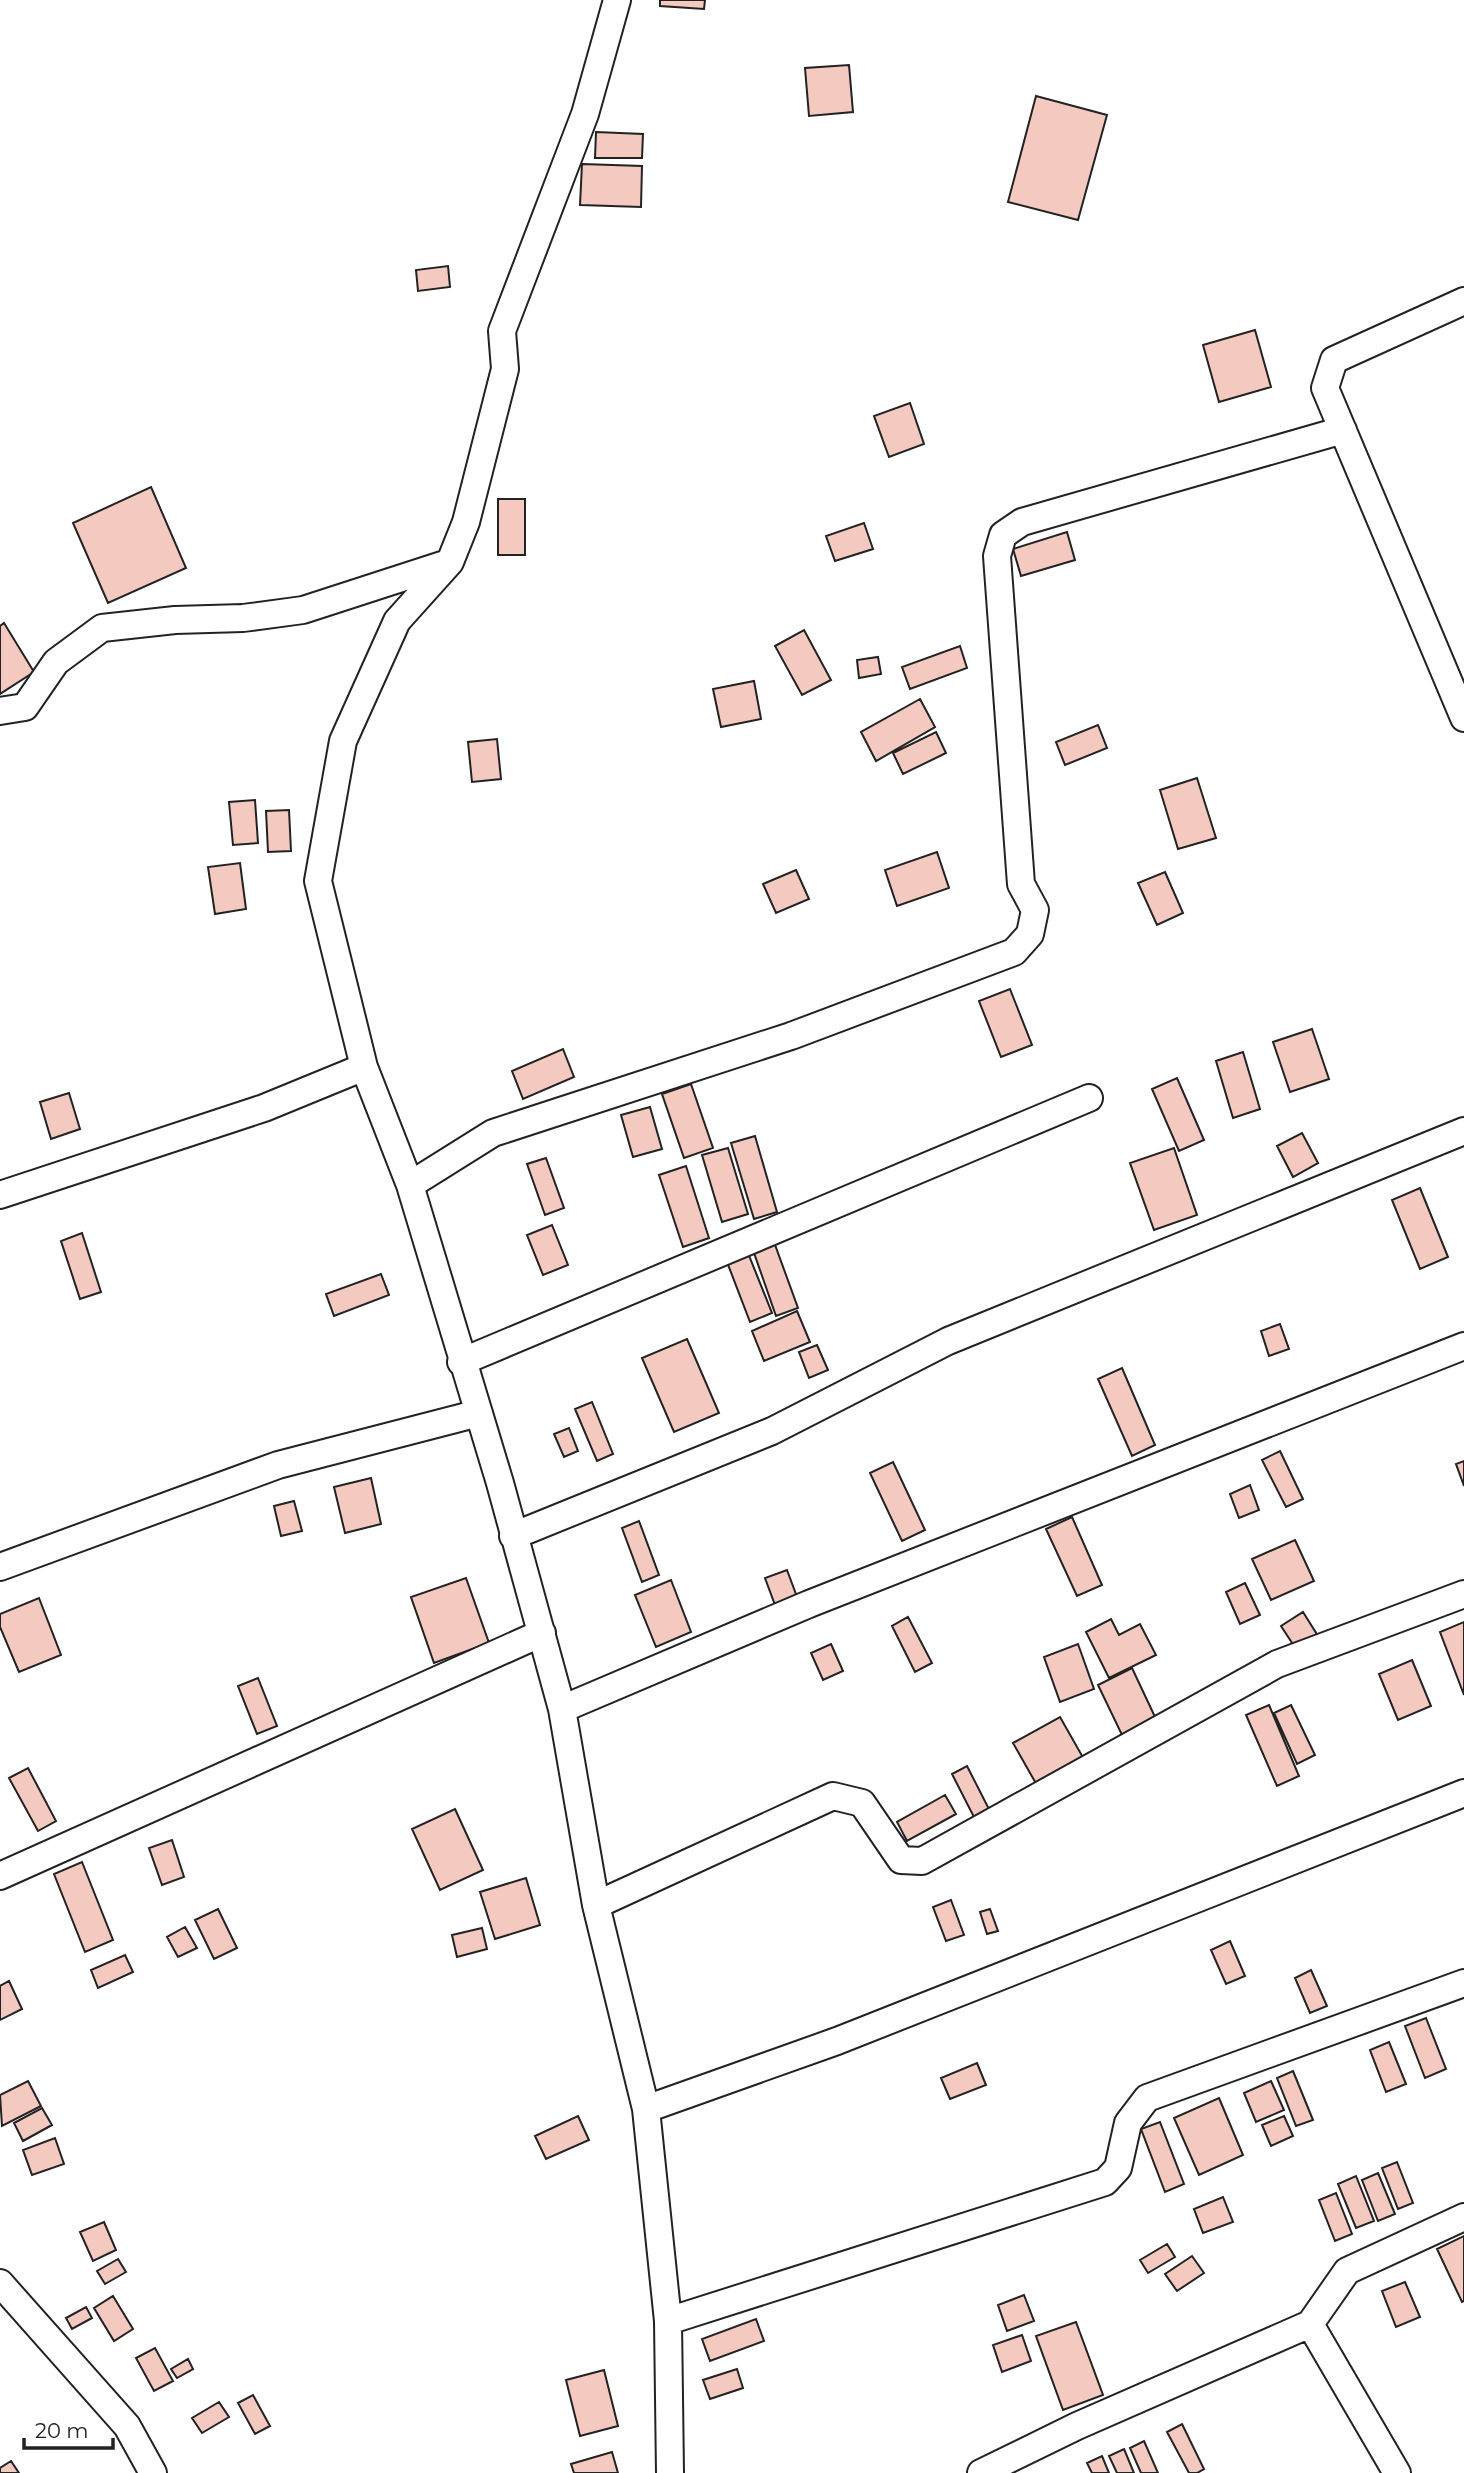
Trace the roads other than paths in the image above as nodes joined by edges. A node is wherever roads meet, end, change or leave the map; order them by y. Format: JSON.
{"nodes":[{"id":1,"x":617,"y":0,"type":"edge"},
{"id":2,"x":1464,"y":301,"type":"edge"},
{"id":3,"x":1343,"y":430,"type":"junction"},
{"id":4,"x":450,"y":562,"type":"junction"},
{"id":5,"x":0,"y":711,"type":"edge"},
{"id":6,"x":1464,"y":718,"type":"edge"},
{"id":7,"x":364,"y":1067,"type":"junction"},
{"id":8,"x":1089,"y":1098,"type":"dead end"},
{"id":9,"x":1464,"y":1131,"type":"edge"},
{"id":10,"x":410,"y":1185,"type":"junction"},
{"id":11,"x":0,"y":1195,"type":"edge"},
{"id":12,"x":1464,"y":1346,"type":"edge"},
{"id":13,"x":461,"y":1362,"type":"junction"},
{"id":14,"x":479,"y":1413,"type":"junction"},
{"id":15,"x":513,"y":1536,"type":"junction"},
{"id":16,"x":0,"y":1567,"type":"edge"},
{"id":17,"x":1464,"y":1594,"type":"edge"},
{"id":18,"x":542,"y":1633,"type":"junction"},
{"id":19,"x":562,"y":1709,"type":"junction"},
{"id":20,"x":1464,"y":1793,"type":"edge"},
{"id":21,"x":0,"y":1876,"type":"edge"},
{"id":22,"x":596,"y":1905,"type":"junction"},
{"id":23,"x":1464,"y":1983,"type":"edge"},
{"id":24,"x":646,"y":2109,"type":"junction"},
{"id":25,"x":1464,"y":2217,"type":"edge"},
{"id":26,"x":0,"y":2283,"type":"edge"},
{"id":27,"x":668,"y":2321,"type":"junction"},
{"id":28,"x":1310,"y":2324,"type":"junction"},
{"id":29,"x":153,"y":2473,"type":"edge"},
{"id":30,"x":670,"y":2473,"type":"edge"},
{"id":31,"x":981,"y":2473,"type":"edge"},
{"id":32,"x":1397,"y":2473,"type":"edge"}],
"edges":[{"from":1,"to":4,"type":"street"},
{"from":2,"to":3,"type":"street"},
{"from":3,"to":6,"type":"street"},
{"from":3,"to":10,"type":"street"},
{"from":4,"to":5,"type":"street"},
{"from":4,"to":7,"type":"street"},
{"from":7,"to":10,"type":"street"},
{"from":7,"to":11,"type":"street"},
{"from":8,"to":13,"type":"street"},
{"from":9,"to":15,"type":"street"},
{"from":10,"to":13,"type":"street"},
{"from":12,"to":19,"type":"street"},
{"from":13,"to":14,"type":"street"},
{"from":14,"to":15,"type":"street"},
{"from":14,"to":16,"type":"street"},
{"from":15,"to":18,"type":"street"},
{"from":17,"to":22,"type":"street"},
{"from":18,"to":19,"type":"street"},
{"from":18,"to":21,"type":"street"},
{"from":19,"to":22,"type":"street"},
{"from":20,"to":24,"type":"street"},
{"from":22,"to":24,"type":"street"},
{"from":23,"to":27,"type":"street"},
{"from":24,"to":27,"type":"street"},
{"from":25,"to":28,"type":"street"},
{"from":26,"to":29,"type":"street"},
{"from":27,"to":30,"type":"street"},
{"from":28,"to":31,"type":"street"},
{"from":28,"to":32,"type":"street"}]}
